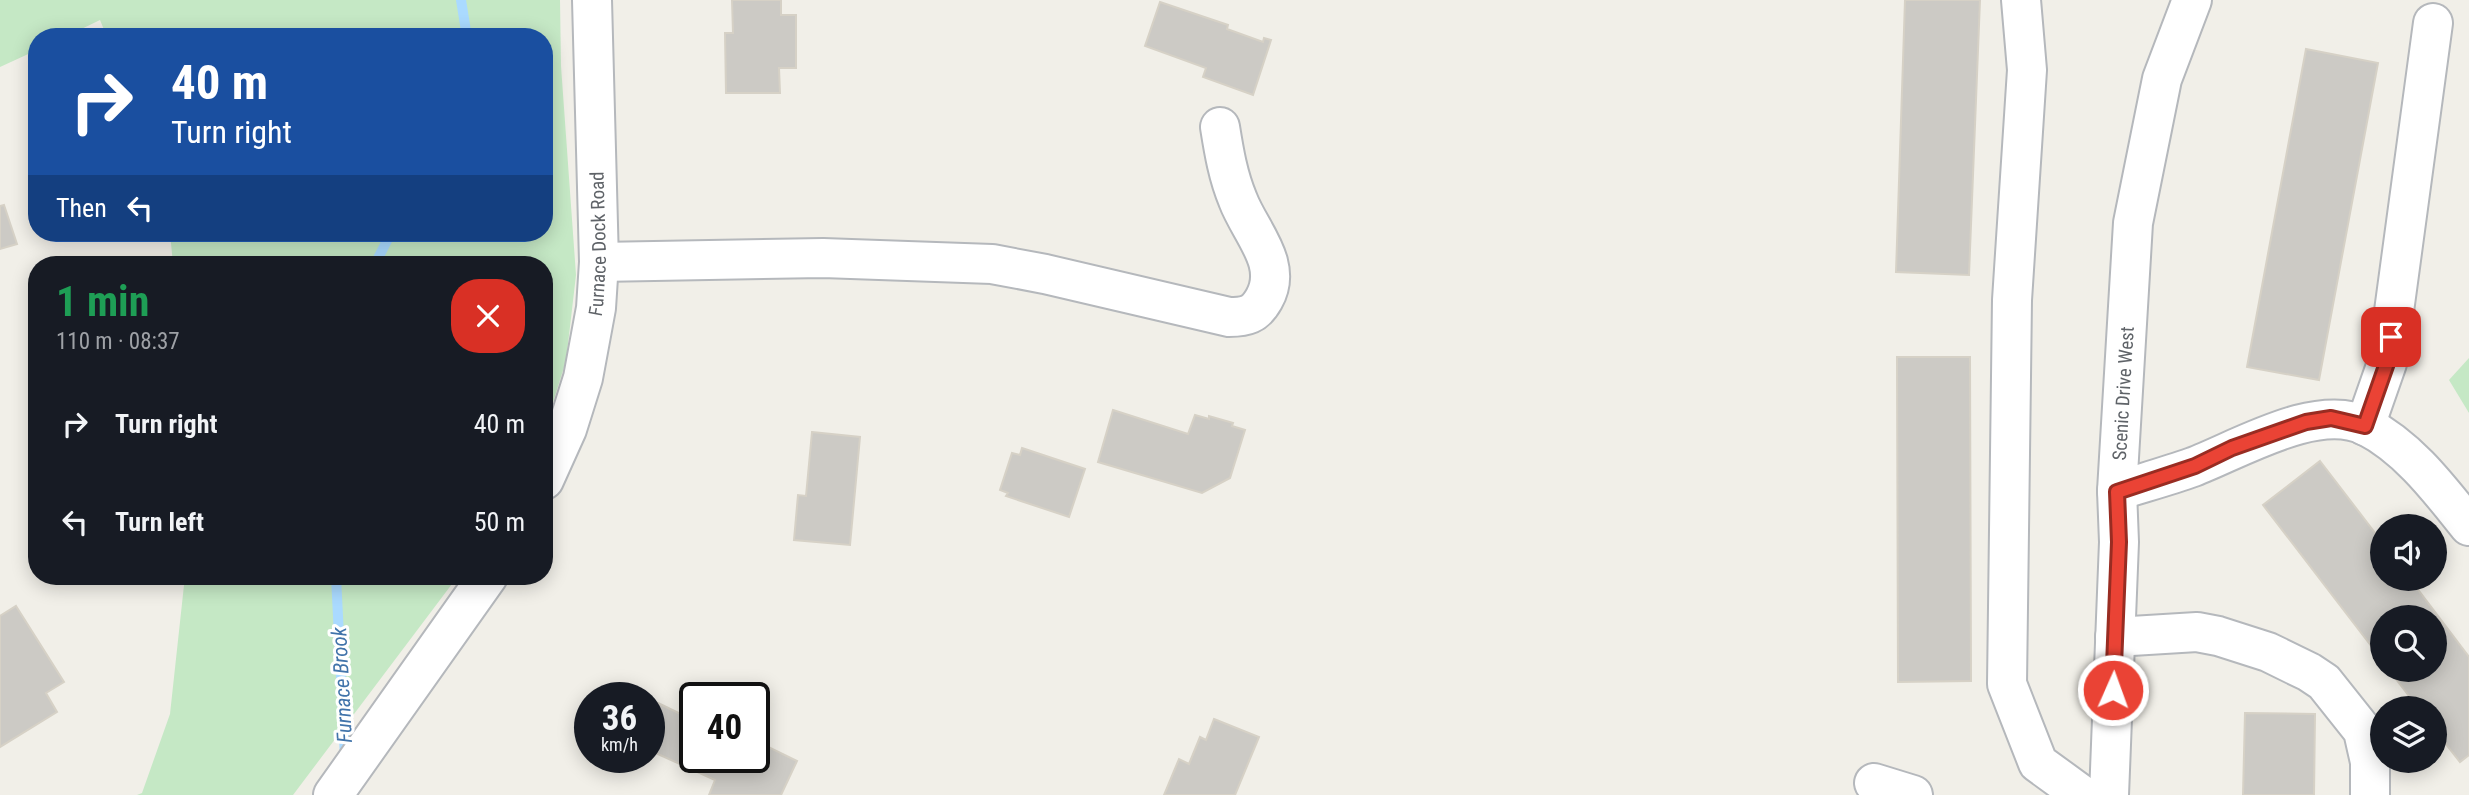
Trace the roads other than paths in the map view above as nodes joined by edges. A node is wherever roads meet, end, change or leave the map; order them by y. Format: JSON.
{"nodes":[{"id":1,"x":592,"y":0,"type":"edge"},
{"id":2,"x":2021,"y":0,"type":"edge"},
{"id":3,"x":2192,"y":0,"type":"edge"},
{"id":4,"x":2433,"y":23,"type":"dead end"},
{"id":5,"x":1220,"y":127,"type":"dead end"},
{"id":6,"x":599,"y":262,"type":"junction"},
{"id":7,"x":2365,"y":426,"type":"junction"},
{"id":8,"x":553,"y":460,"type":"edge"},
{"id":9,"x":2117,"y":492,"type":"junction"},
{"id":10,"x":2469,"y":526,"type":"edge"},
{"id":11,"x":482,"y":585,"type":"edge"},
{"id":12,"x":2115,"y":637,"type":"junction"},
{"id":13,"x":1874,"y":783,"type":"dead end"},
{"id":14,"x":333,"y":795,"type":"edge"},
{"id":15,"x":1913,"y":795,"type":"edge"},
{"id":16,"x":2082,"y":795,"type":"edge"},
{"id":17,"x":2109,"y":795,"type":"edge"},
{"id":18,"x":2370,"y":795,"type":"edge"}],
"edges":[{"from":1,"to":6,"type":"street","name":"Furnace Dock Road"},
{"from":2,"to":16,"type":"street"},
{"from":3,"to":9,"type":"street","name":"Scenic Drive West"},
{"from":4,"to":7,"type":"street"},
{"from":5,"to":6,"type":"street"},
{"from":6,"to":8,"type":"street","name":"Furnace Dock Road"},
{"from":7,"to":9,"type":"street"},
{"from":7,"to":10,"type":"street"},
{"from":9,"to":12,"type":"street","name":"Scenic Drive West"},
{"from":11,"to":14,"type":"street"},
{"from":12,"to":17,"type":"street","name":"Scenic Drive West"},
{"from":12,"to":18,"type":"street"},
{"from":13,"to":15,"type":"street"}]}
